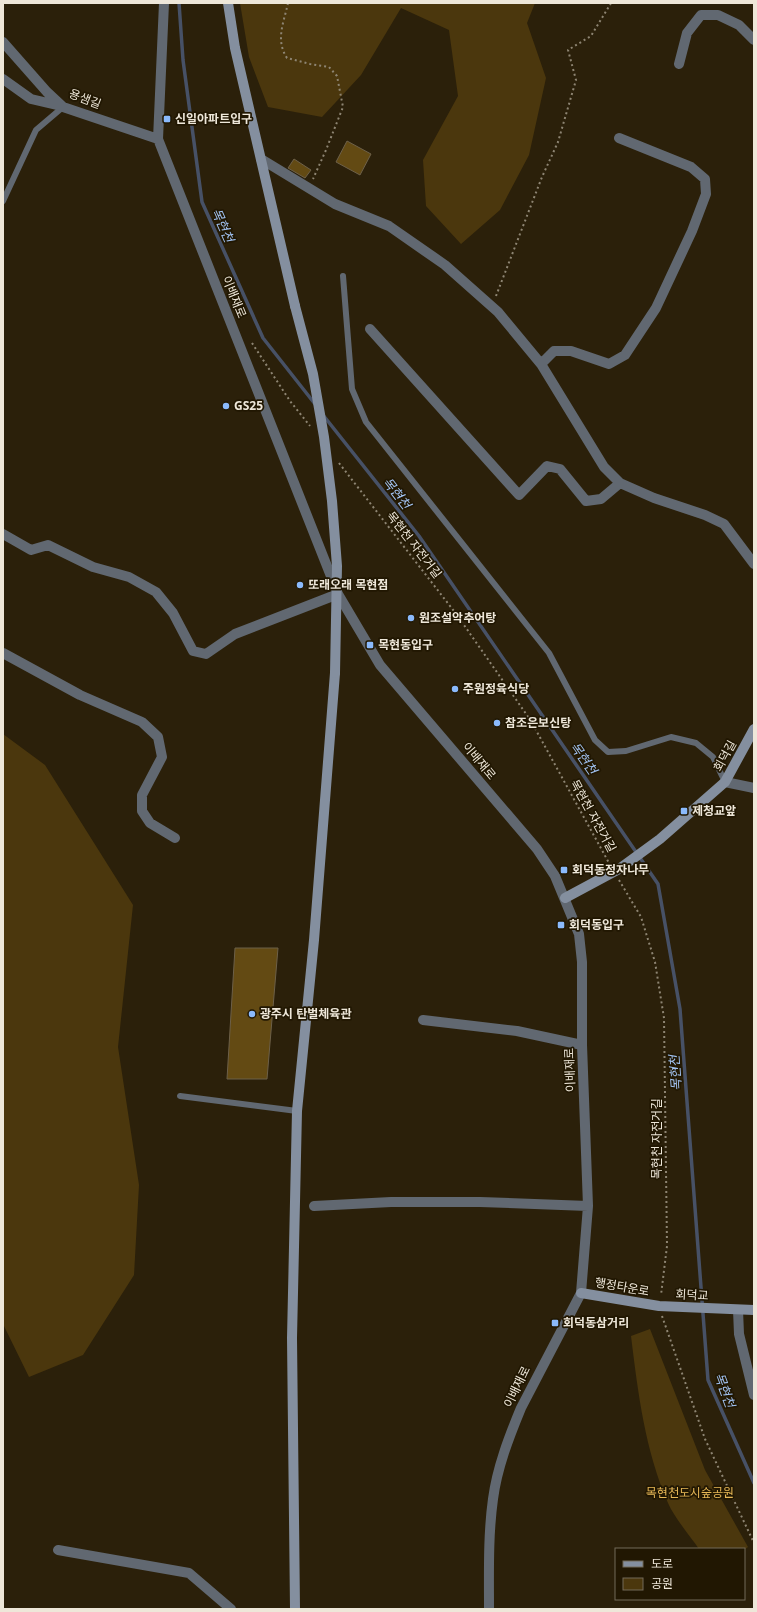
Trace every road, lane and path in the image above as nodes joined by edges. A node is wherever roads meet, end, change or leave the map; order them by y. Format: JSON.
{"nodes":[{"id":1,"x":164,"y":3,"type":"edge"},
{"id":2,"x":228,"y":3,"type":"edge"},
{"id":3,"x":288,"y":3,"type":"edge"},
{"id":4,"x":611,"y":3,"type":"edge"},
{"id":5,"x":754,"y":40,"type":"edge"},
{"id":6,"x":3,"y":42,"type":"edge"},
{"id":7,"x":679,"y":64,"type":"dead end"},
{"id":8,"x":3,"y":79,"type":"edge"},
{"id":9,"x":63,"y":107,"type":"junction"},
{"id":10,"x":619,"y":138,"type":"dead end"},
{"id":11,"x":158,"y":139,"type":"junction"},
{"id":12,"x":261,"y":159,"type":"junction"},
{"id":13,"x":309,"y":188,"type":"junction"},
{"id":14,"x":3,"y":201,"type":"edge"},
{"id":15,"x":343,"y":276,"type":"dead end"},
{"id":16,"x":491,"y":306,"type":"junction"},
{"id":17,"x":370,"y":329,"type":"dead end"},
{"id":18,"x":251,"y":341,"type":"dead end"},
{"id":19,"x":541,"y":364,"type":"junction"},
{"id":20,"x":310,"y":426,"type":"dead end"},
{"id":21,"x":334,"y":458,"type":"dead end"},
{"id":22,"x":620,"y":483,"type":"junction"},
{"id":23,"x":3,"y":534,"type":"edge"},
{"id":24,"x":754,"y":564,"type":"edge"},
{"id":25,"x":338,"y":594,"type":"junction"},
{"id":26,"x":3,"y":652,"type":"edge"},
{"id":27,"x":754,"y":729,"type":"edge"},
{"id":28,"x":725,"y":782,"type":"junction"},
{"id":29,"x":754,"y":788,"type":"edge"},
{"id":30,"x":176,"y":838,"type":"dead end"},
{"id":31,"x":616,"y":870,"type":"junction"},
{"id":32,"x":565,"y":898,"type":"junction"},
{"id":33,"x":422,"y":1020,"type":"dead end"},
{"id":34,"x":582,"y":1045,"type":"junction"},
{"id":35,"x":180,"y":1096,"type":"dead end"},
{"id":36,"x":297,"y":1110,"type":"junction"},
{"id":37,"x":314,"y":1206,"type":"dead end"},
{"id":38,"x":588,"y":1206,"type":"junction"},
{"id":39,"x":581,"y":1293,"type":"junction"},
{"id":40,"x":658,"y":1306,"type":"junction"},
{"id":41,"x":738,"y":1310,"type":"junction"},
{"id":42,"x":754,"y":1310,"type":"edge"},
{"id":43,"x":754,"y":1395,"type":"edge"},
{"id":44,"x":754,"y":1543,"type":"edge"},
{"id":45,"x":58,"y":1550,"type":"dead end"},
{"id":46,"x":231,"y":1609,"type":"edge"},
{"id":47,"x":295,"y":1609,"type":"edge"},
{"id":48,"x":489,"y":1609,"type":"edge"}],
"edges":[{"from":1,"to":11,"type":"street","name":"이배재로"},
{"from":2,"to":12,"type":"main road"},
{"from":3,"to":13,"type":"path"},
{"from":4,"to":16,"type":"path"},
{"from":5,"to":7,"type":"street"},
{"from":6,"to":9,"type":"street","name":"용샘길"},
{"from":8,"to":9,"type":"street"},
{"from":9,"to":11,"type":"street","name":"용샘길"},
{"from":9,"to":14,"type":"lane"},
{"from":10,"to":19,"type":"street"},
{"from":11,"to":25,"type":"street","name":"이배재로"},
{"from":12,"to":13,"type":"street"},
{"from":12,"to":36,"type":"main road","bridge":true},
{"from":13,"to":16,"type":"street"},
{"from":15,"to":28,"type":"lane"},
{"from":16,"to":19,"type":"street"},
{"from":17,"to":22,"type":"street"},
{"from":18,"to":20,"type":"path"},
{"from":19,"to":22,"type":"street"},
{"from":21,"to":31,"type":"path","name":"목현천 자전거길"},
{"from":22,"to":24,"type":"street"},
{"from":23,"to":25,"type":"street"},
{"from":25,"to":32,"type":"street","name":"이배재로"},
{"from":26,"to":30,"type":"street"},
{"from":27,"to":28,"type":"main road","name":"회덕길"},
{"from":28,"to":29,"type":"street"},
{"from":28,"to":31,"type":"main road","name":"회덕길"},
{"from":31,"to":32,"type":"main road","name":"회덕길"},
{"from":31,"to":40,"type":"path","name":"목현천 자전거길"},
{"from":32,"to":34,"type":"street","name":"이배재로"},
{"from":33,"to":34,"type":"street"},
{"from":34,"to":38,"type":"street","name":"이배재로"},
{"from":35,"to":36,"type":"lane"},
{"from":36,"to":47,"type":"main road"},
{"from":37,"to":38,"type":"street"},
{"from":38,"to":39,"type":"street","name":"이배재로"},
{"from":39,"to":40,"type":"main road","name":"행정타운로"},
{"from":39,"to":48,"type":"street","name":"이배재로"},
{"from":40,"to":41,"type":"main road","name":"회덕교"},
{"from":40,"to":44,"type":"path","name":"목현천 자전거길"},
{"from":41,"to":42,"type":"main road"},
{"from":41,"to":43,"type":"street"},
{"from":45,"to":46,"type":"street"}]}
